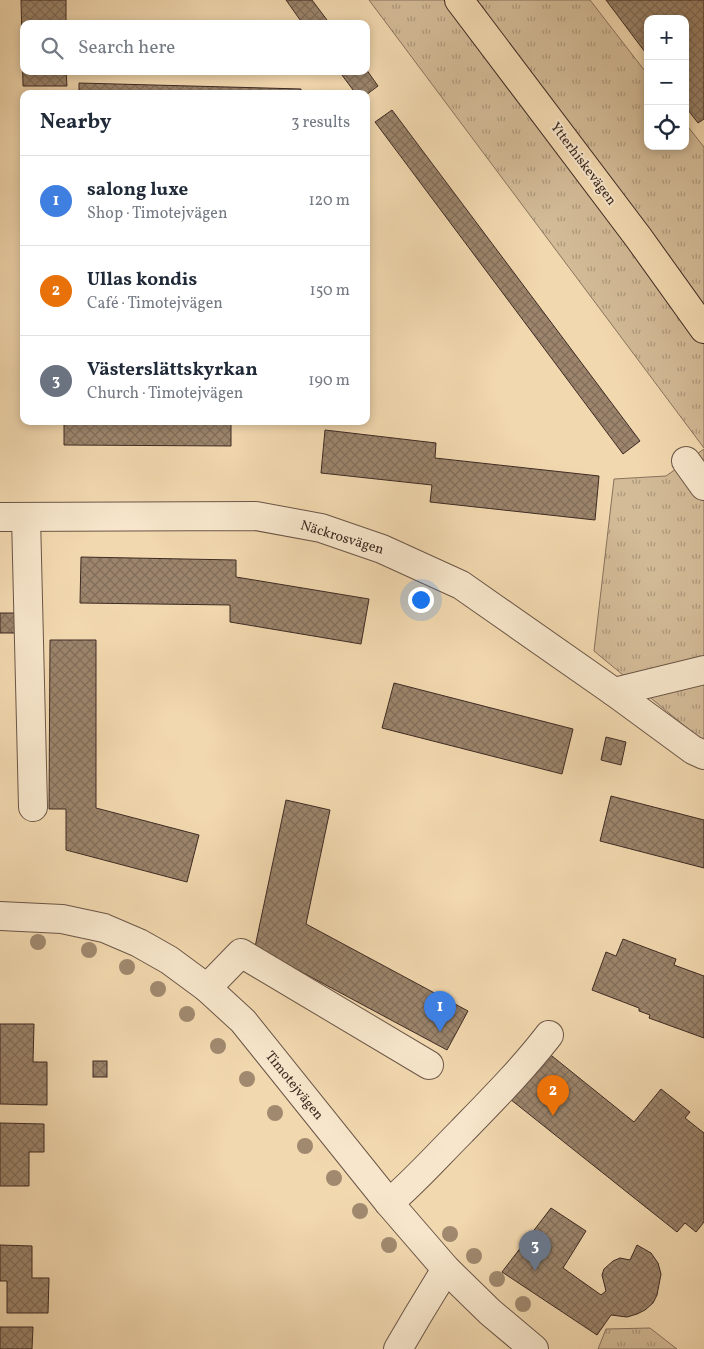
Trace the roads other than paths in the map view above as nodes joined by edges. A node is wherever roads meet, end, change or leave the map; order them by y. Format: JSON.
{"nodes":[{"id":1,"x":460,"y":0,"type":"edge"},
{"id":2,"x":704,"y":329,"type":"edge"},
{"id":3,"x":686,"y":461,"type":"dead end"},
{"id":4,"x":704,"y":486,"type":"edge"},
{"id":5,"x":13,"y":517,"type":"edge"},
{"id":6,"x":704,"y":670,"type":"edge"},
{"id":7,"x":614,"y":692,"type":"junction"},
{"id":8,"x":704,"y":755,"type":"edge"},
{"id":9,"x":33,"y":807,"type":"dead end"},
{"id":10,"x":0,"y":916,"type":"edge"},
{"id":11,"x":207,"y":988,"type":"junction"},
{"id":12,"x":549,"y":1035,"type":"dead end"},
{"id":13,"x":429,"y":1065,"type":"dead end"},
{"id":14,"x":389,"y":1203,"type":"junction"},
{"id":15,"x":446,"y":1270,"type":"junction"},
{"id":16,"x":398,"y":1349,"type":"edge"},
{"id":17,"x":534,"y":1349,"type":"edge"}],
"edges":[{"from":1,"to":2,"type":"main road","name":"Ytterhiskevägen"},
{"from":3,"to":4,"type":"street"},
{"from":5,"to":7,"type":"street","name":"Näckrosvägen"},
{"from":5,"to":9,"type":"street"},
{"from":6,"to":7,"type":"street"},
{"from":7,"to":8,"type":"street","name":"Näckrosvägen"},
{"from":10,"to":11,"type":"street","name":"Timotejvägen"},
{"from":11,"to":13,"type":"street"},
{"from":11,"to":14,"type":"street","name":"Timotejvägen"},
{"from":12,"to":14,"type":"street"},
{"from":14,"to":15,"type":"street","name":"Timotejvägen"},
{"from":15,"to":16,"type":"street"},
{"from":15,"to":17,"type":"street","name":"Timotejvägen"}]}
